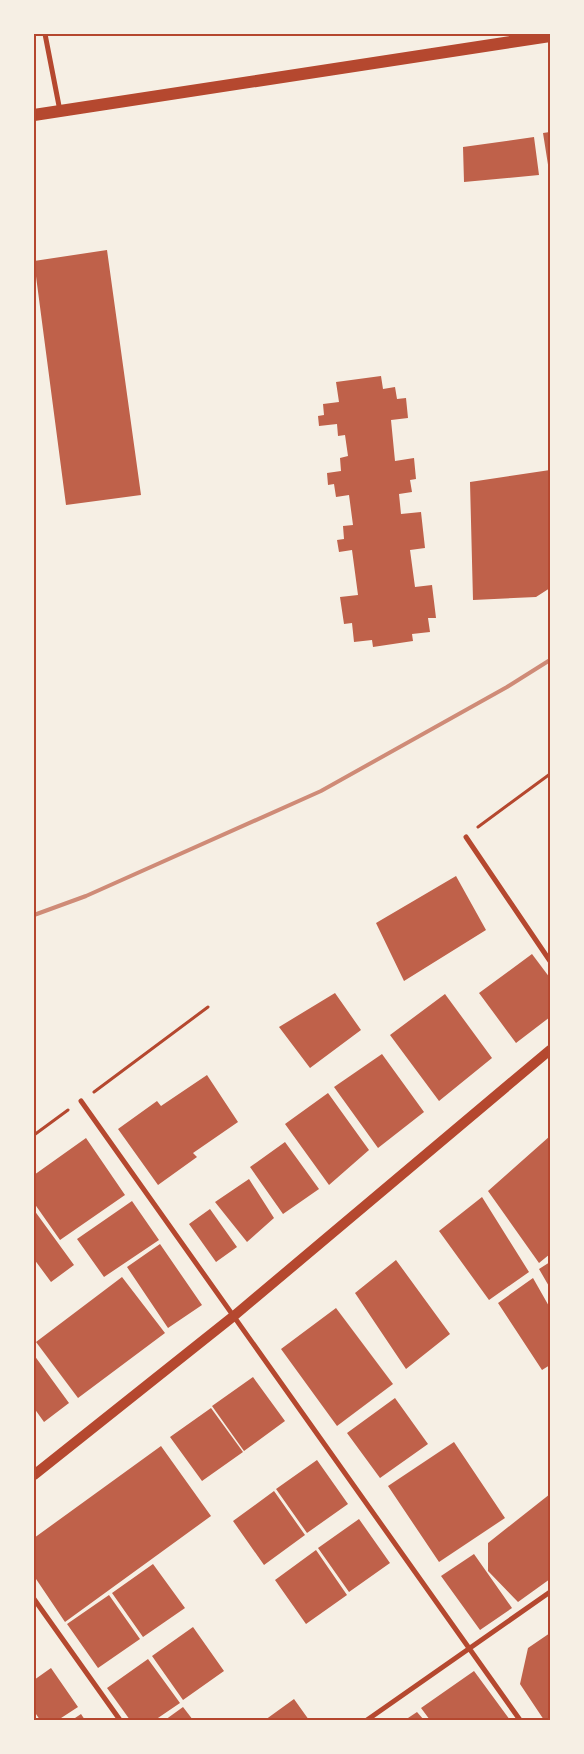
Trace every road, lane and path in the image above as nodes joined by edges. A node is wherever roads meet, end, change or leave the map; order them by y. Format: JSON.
{"nodes":[{"id":1,"x":45,"y":34,"type":"edge"},
{"id":2,"x":550,"y":36,"type":"edge"},
{"id":3,"x":60,"y":111,"type":"junction"},
{"id":4,"x":34,"y":115,"type":"edge"},
{"id":5,"x":550,"y":774,"type":"edge"},
{"id":6,"x":466,"y":837,"type":"joint"},
{"id":7,"x":550,"y":962,"type":"edge"},
{"id":8,"x":208,"y":1007,"type":"dead end"},
{"id":9,"x":550,"y":1050,"type":"edge"},
{"id":10,"x":81,"y":1101,"type":"junction"},
{"id":11,"x":34,"y":1135,"type":"edge"},
{"id":12,"x":235,"y":1315,"type":"junction"},
{"id":13,"x":34,"y":1475,"type":"edge"},
{"id":14,"x":550,"y":1592,"type":"edge"},
{"id":15,"x":34,"y":1599,"type":"edge"},
{"id":16,"x":470,"y":1650,"type":"junction"},
{"id":17,"x":120,"y":1720,"type":"edge"},
{"id":18,"x":367,"y":1720,"type":"edge"},
{"id":19,"x":520,"y":1720,"type":"edge"}],
"edges":[{"from":1,"to":3,"type":"street"},
{"from":2,"to":3,"type":"main road"},
{"from":3,"to":4,"type":"main road"},
{"from":5,"to":6,"type":"path"},
{"from":6,"to":7,"type":"street"},
{"from":8,"to":10,"type":"path"},
{"from":9,"to":12,"type":"main road"},
{"from":10,"to":11,"type":"path"},
{"from":10,"to":12,"type":"street"},
{"from":12,"to":13,"type":"main road"},
{"from":12,"to":16,"type":"street"},
{"from":14,"to":16,"type":"street"},
{"from":15,"to":17,"type":"street"},
{"from":16,"to":18,"type":"street"},
{"from":16,"to":19,"type":"street"}]}
